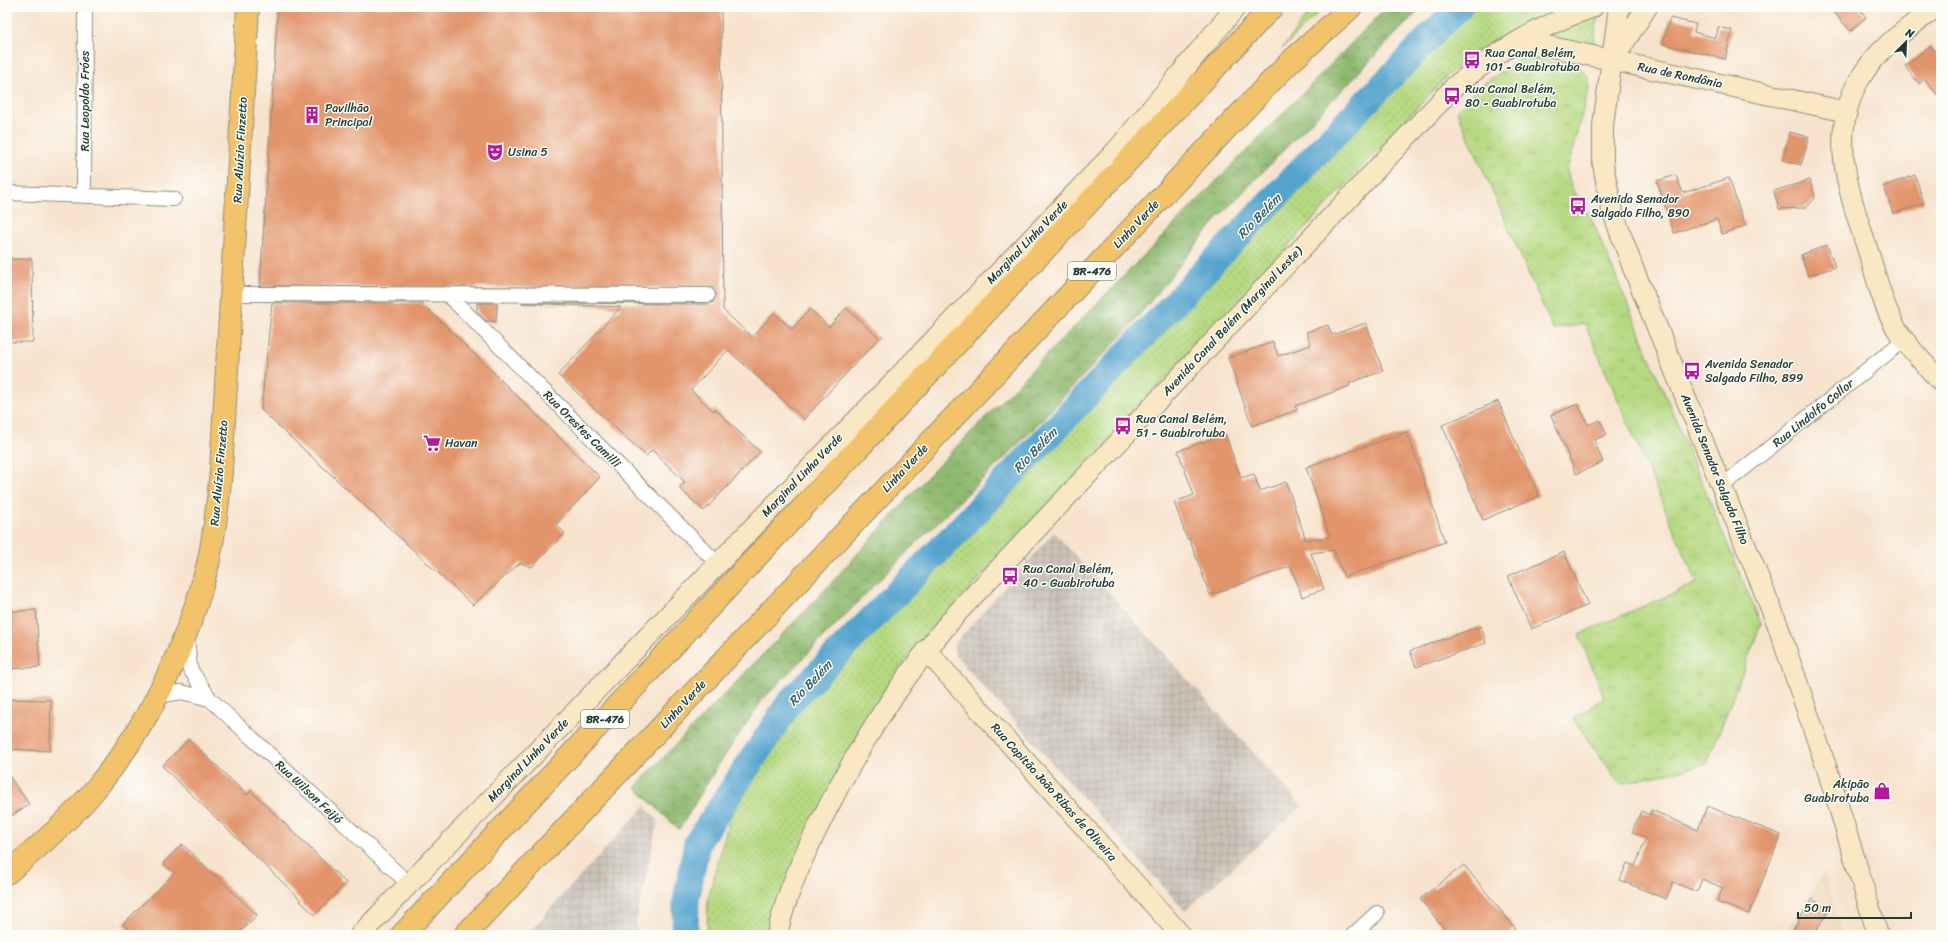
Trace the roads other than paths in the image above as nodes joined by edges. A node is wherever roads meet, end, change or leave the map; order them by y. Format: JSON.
{"nodes":[{"id":1,"x":85,"y":7,"type":"edge"},
{"id":2,"x":248,"y":7,"type":"edge"},
{"id":3,"x":1236,"y":7,"type":"edge"},
{"id":4,"x":1272,"y":7,"type":"edge"},
{"id":5,"x":1351,"y":7,"type":"edge"},
{"id":6,"x":1593,"y":7,"type":"edge"},
{"id":7,"x":1619,"y":7,"type":"edge"},
{"id":8,"x":1647,"y":7,"type":"edge"},
{"id":9,"x":1936,"y":7,"type":"edge"},
{"id":10,"x":1512,"y":45,"type":"junction"},
{"id":11,"x":1613,"y":60,"type":"junction"},
{"id":12,"x":1847,"y":112,"type":"junction"},
{"id":13,"x":7,"y":193,"type":"edge"},
{"id":14,"x":84,"y":196,"type":"junction"},
{"id":15,"x":174,"y":199,"type":"dead end"},
{"id":16,"x":233,"y":294,"type":"junction"},
{"id":17,"x":447,"y":294,"type":"junction"},
{"id":18,"x":708,"y":295,"type":"dead end"},
{"id":19,"x":1904,"y":340,"type":"junction"},
{"id":20,"x":1941,"y":382,"type":"edge"},
{"id":21,"x":1722,"y":486,"type":"junction"},
{"id":22,"x":717,"y":563,"type":"junction"},
{"id":23,"x":186,"y":633,"type":"junction"},
{"id":24,"x":926,"y":650,"type":"junction"},
{"id":25,"x":158,"y":696,"type":"junction"},
{"id":26,"x":210,"y":699,"type":"junction"},
{"id":27,"x":7,"y":873,"type":"edge"},
{"id":28,"x":409,"y":884,"type":"junction"},
{"id":29,"x":1377,"y":913,"type":"dead end"},
{"id":30,"x":360,"y":935,"type":"edge"},
{"id":31,"x":402,"y":935,"type":"edge"},
{"id":32,"x":465,"y":935,"type":"edge"},
{"id":33,"x":777,"y":935,"type":"edge"},
{"id":34,"x":1180,"y":935,"type":"edge"},
{"id":35,"x":1353,"y":935,"type":"edge"},
{"id":36,"x":1878,"y":935,"type":"edge"}],
"edges":[{"from":1,"to":14,"type":"street","name":"Rua Leopoldo Fróes"},
{"from":2,"to":16,"type":"main road","name":"Rua Aluízio Finzetto"},
{"from":3,"to":22,"type":"street","name":"Marginal Linha Verde"},
{"from":4,"to":31,"type":"main road","number":"BR-476"},
{"from":5,"to":32,"type":"main road","name":"Linha Verde","number":"BR-476"},
{"from":6,"to":10,"type":"street","name":"Avenida Canal Belém (Marginal Leste)"},
{"from":7,"to":11,"type":"street"},
{"from":8,"to":11,"type":"street","name":"Avenida Senador Salgado Filho"},
{"from":9,"to":12,"type":"street"},
{"from":10,"to":11,"type":"street","name":"Rua de Rondônia"},
{"from":10,"to":24,"type":"street","name":"Avenida Canal Belém (Marginal Leste)"},
{"from":11,"to":12,"type":"street","name":"Rua de Rondônia"},
{"from":11,"to":21,"type":"street","name":"Avenida Senador Salgado Filho"},
{"from":12,"to":19,"type":"street"},
{"from":13,"to":14,"type":"street"},
{"from":14,"to":15,"type":"street"},
{"from":16,"to":17,"type":"street"},
{"from":16,"to":23,"type":"main road","name":"Rua Aluízio Finzetto"},
{"from":17,"to":18,"type":"street"},
{"from":17,"to":22,"type":"street","name":"Rua Orestes Camilli"},
{"from":19,"to":20,"type":"street"},
{"from":19,"to":21,"type":"street","name":"Rua Lindolfo Collor"},
{"from":21,"to":36,"type":"street","name":"Avenida Senador Salgado Filho"},
{"from":22,"to":28,"type":"street","name":"Marginal Linha Verde"},
{"from":23,"to":25,"type":"main road","name":"Rua Aluízio Finzetto"},
{"from":23,"to":26,"type":"street","name":"Rua Wilson Feijó"},
{"from":24,"to":33,"type":"street","name":"Avenida Canal Belém (Marginal Leste)"},
{"from":24,"to":34,"type":"street","name":"Rua Capitão João Ribas de Oliveira"},
{"from":25,"to":26,"type":"street","name":"Rua Wilson Feijó"},
{"from":25,"to":27,"type":"main road","name":"Rua Aluízio Finzetto"},
{"from":26,"to":28,"type":"street","name":"Rua Wilson Feijó"},
{"from":28,"to":30,"type":"street","name":"Marginal Linha Verde"},
{"from":29,"to":35,"type":"street"}]}
